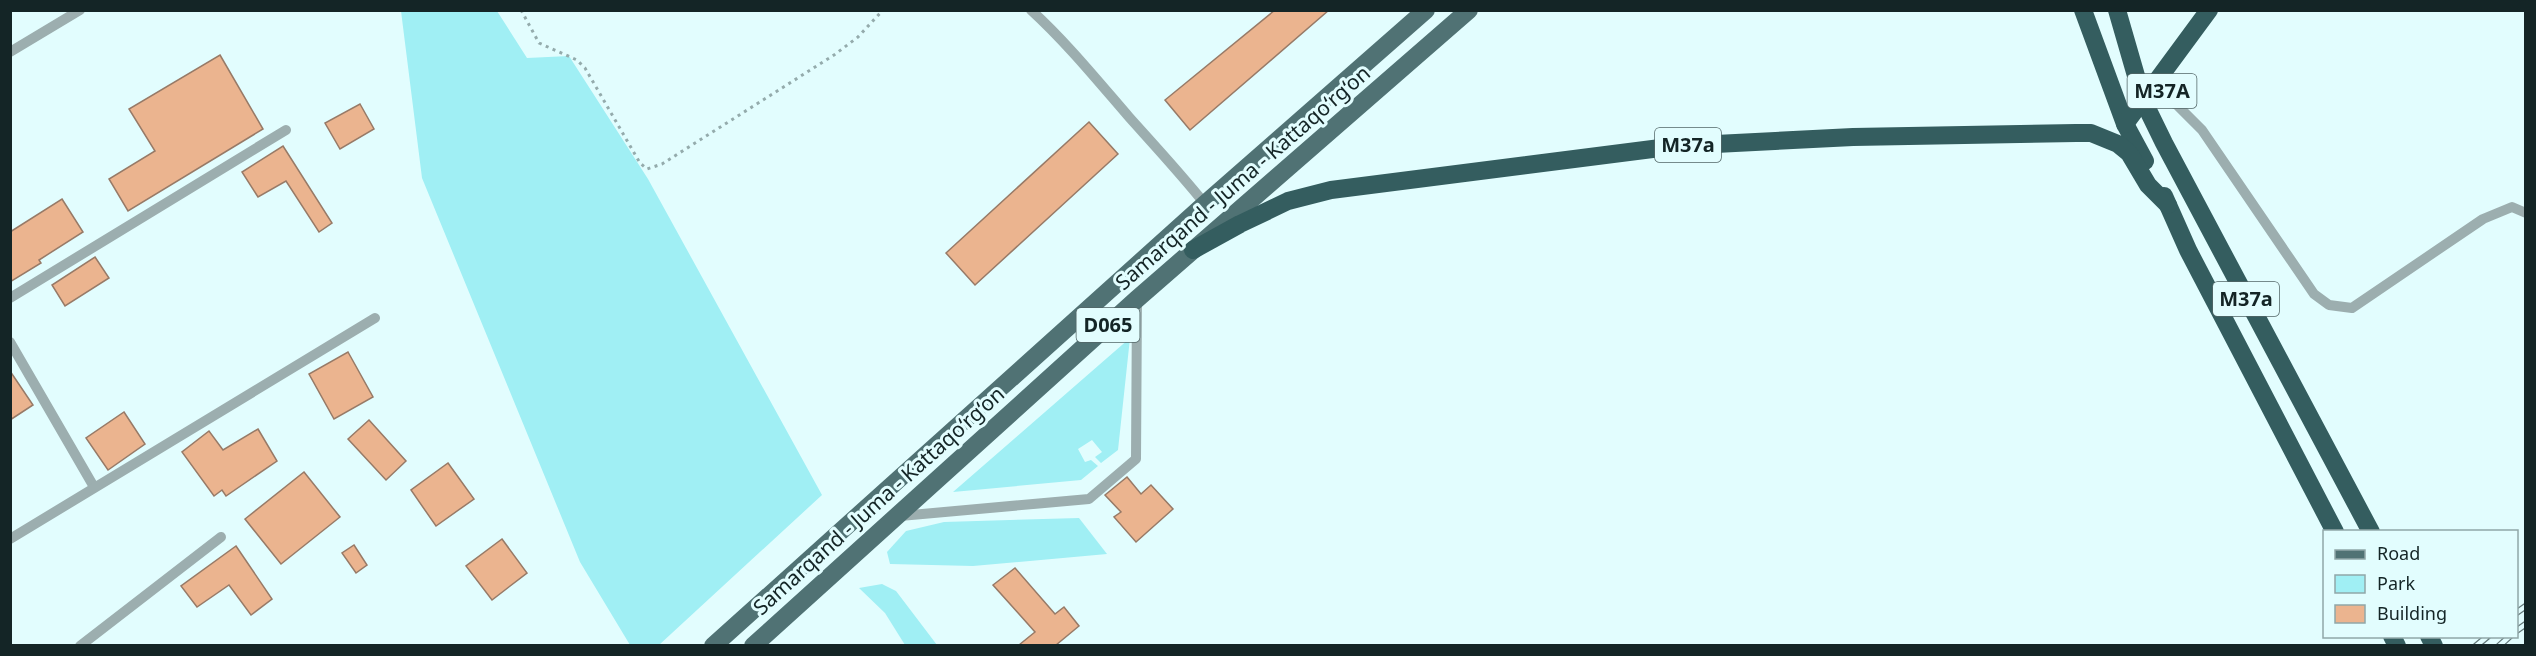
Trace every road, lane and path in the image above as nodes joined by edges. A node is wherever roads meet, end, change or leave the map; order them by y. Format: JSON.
{"nodes":[{"id":1,"x":80,"y":10,"type":"edge"},
{"id":2,"x":521,"y":10,"type":"edge"},
{"id":3,"x":883,"y":10,"type":"edge"},
{"id":4,"x":1031,"y":10,"type":"edge"},
{"id":5,"x":1426,"y":10,"type":"edge"},
{"id":6,"x":1469,"y":10,"type":"edge"},
{"id":7,"x":2083,"y":10,"type":"edge"},
{"id":8,"x":2117,"y":10,"type":"edge"},
{"id":9,"x":2209,"y":10,"type":"edge"},
{"id":10,"x":2186,"y":45,"type":"joint"},
{"id":11,"x":10,"y":52,"type":"edge"},
{"id":12,"x":2152,"y":99,"type":"junction"},
{"id":13,"x":2125,"y":124,"type":"junction"},
{"id":14,"x":286,"y":130,"type":"dead end"},
{"id":15,"x":2164,"y":143,"type":"joint"},
{"id":16,"x":1205,"y":204,"type":"junction"},
{"id":17,"x":2168,"y":205,"type":"junction"},
{"id":18,"x":2526,"y":213,"type":"edge"},
{"id":19,"x":1193,"y":250,"type":"junction"},
{"id":20,"x":10,"y":298,"type":"edge"},
{"id":21,"x":1137,"y":300,"type":"junction"},
{"id":22,"x":375,"y":318,"type":"dead end"},
{"id":23,"x":10,"y":342,"type":"edge"},
{"id":24,"x":94,"y":487,"type":"junction"},
{"id":25,"x":896,"y":516,"type":"junction"},
{"id":26,"x":2334,"y":530,"type":"edge"},
{"id":27,"x":2370,"y":530,"type":"edge"},
{"id":28,"x":221,"y":537,"type":"dead end"},
{"id":29,"x":10,"y":539,"type":"edge"},
{"id":30,"x":80,"y":645,"type":"edge"},
{"id":31,"x":712,"y":645,"type":"edge"},
{"id":32,"x":753,"y":645,"type":"edge"}],
"edges":[{"from":1,"to":11,"type":"lane"},
{"from":2,"to":3,"type":"path"},
{"from":4,"to":16,"type":"lane"},
{"from":5,"to":16,"type":"main road","name":"Samarqand - Juma - Kattaqo‘rg‘on","number":"D065"},
{"from":6,"to":19,"type":"main road","name":"Samarqand - Juma - Kattaqo‘rg‘on","number":"D065"},
{"from":7,"to":13,"type":"highway","number":"M37a"},
{"from":8,"to":12,"type":"highway","number":"M37a"},
{"from":9,"to":10,"type":"highway","number":"M37a"},
{"from":10,"to":12,"type":"highway","number":"M37A"},
{"from":12,"to":13,"type":"highway"},
{"from":12,"to":15,"type":"highway","number":"M37A"},
{"from":12,"to":18,"type":"lane"},
{"from":13,"to":17,"type":"highway","number":"M37a"},
{"from":14,"to":20,"type":"lane"},
{"from":15,"to":27,"type":"highway","number":"M37a"},
{"from":16,"to":31,"type":"main road","name":"Samarqand - Juma - Kattaqo‘rg‘on","number":"D065"},
{"from":17,"to":19,"type":"highway","number":"M37a"},
{"from":17,"to":26,"type":"highway","number":"M37a"},
{"from":19,"to":21,"type":"main road","name":"Samarqand - Juma - Kattaqo‘rg‘on","number":"D065"},
{"from":21,"to":25,"type":"main road","name":"Samarqand - Juma - Kattaqo‘rg‘on","number":"D065"},
{"from":21,"to":25,"type":"lane"},
{"from":22,"to":24,"type":"lane"},
{"from":23,"to":24,"type":"lane"},
{"from":24,"to":29,"type":"lane"},
{"from":25,"to":32,"type":"main road","name":"Samarqand - Juma - Kattaqo‘rg‘on","number":"D065"},
{"from":28,"to":30,"type":"lane"}]}
